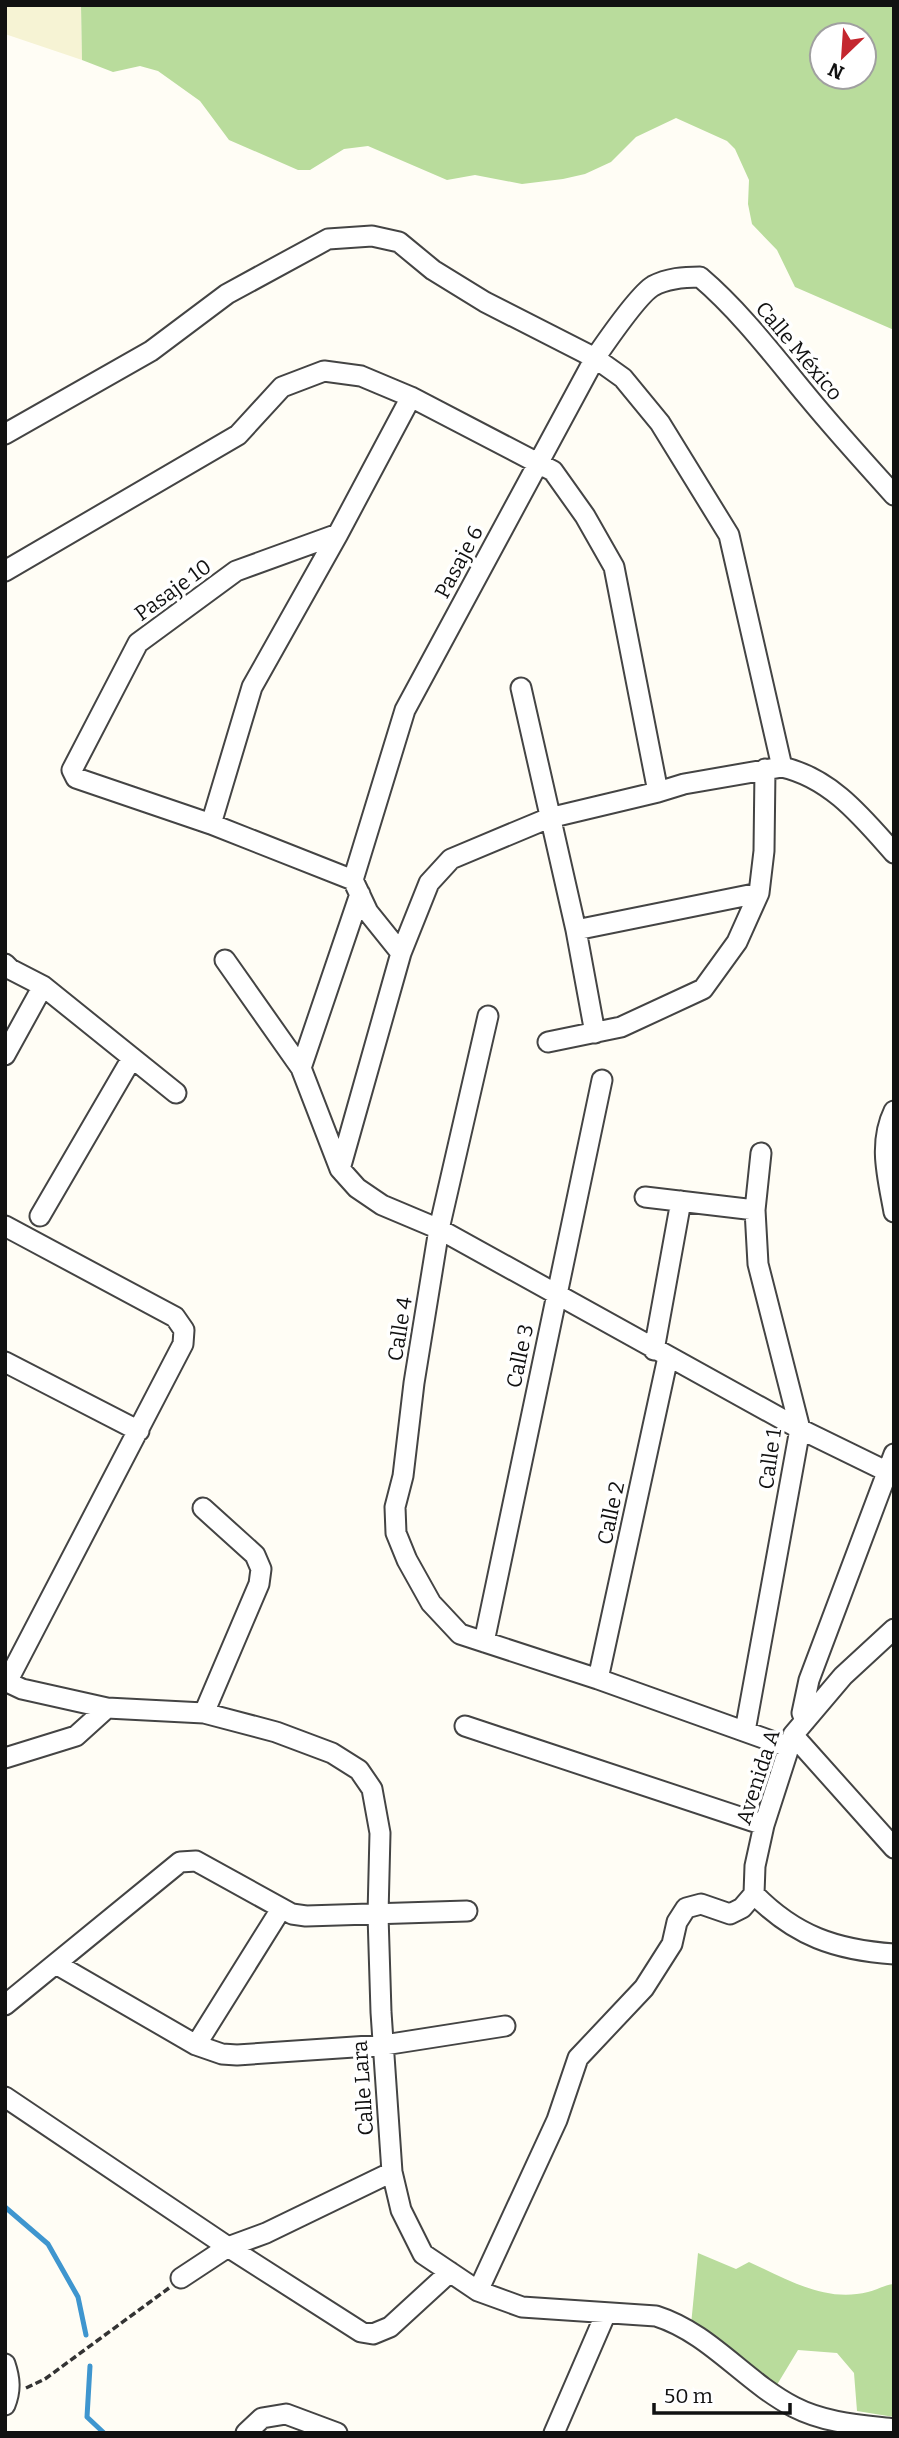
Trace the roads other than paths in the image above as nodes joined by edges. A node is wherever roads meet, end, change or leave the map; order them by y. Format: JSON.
{"nodes":[{"id":1,"x":651,"y":287,"type":"joint"},
{"id":2,"x":595,"y":358,"type":"junction"},
{"id":3,"x":411,"y":397,"type":"junction"},
{"id":4,"x":5,"y":434,"type":"edge"},
{"id":5,"x":538,"y":463,"type":"junction"},
{"id":6,"x":894,"y":495,"type":"edge"},
{"id":7,"x":338,"y":534,"type":"junction"},
{"id":8,"x":5,"y":571,"type":"edge"},
{"id":9,"x":521,"y":688,"type":"dead end"},
{"id":10,"x":774,"y":768,"type":"junction"},
{"id":11,"x":658,"y":793,"type":"junction"},
{"id":12,"x":549,"y":818,"type":"junction"},
{"id":13,"x":211,"y":824,"type":"junction"},
{"id":14,"x":894,"y":853,"type":"edge"},
{"id":15,"x":356,"y":887,"type":"junction"},
{"id":16,"x":759,"y":893,"type":"junction"},
{"id":17,"x":576,"y":930,"type":"junction"},
{"id":18,"x":401,"y":953,"type":"junction"},
{"id":19,"x":225,"y":960,"type":"dead end"},
{"id":20,"x":5,"y":964,"type":"edge"},
{"id":21,"x":43,"y":986,"type":"junction"},
{"id":22,"x":488,"y":1016,"type":"dead end"},
{"id":23,"x":595,"y":1033,"type":"junction"},
{"id":24,"x":548,"y":1042,"type":"dead end"},
{"id":25,"x":5,"y":1055,"type":"edge"},
{"id":26,"x":132,"y":1058,"type":"junction"},
{"id":27,"x":301,"y":1068,"type":"junction"},
{"id":28,"x":602,"y":1080,"type":"dead end"},
{"id":29,"x":177,"y":1093,"type":"dead end"},
{"id":30,"x":894,"y":1111,"type":"edge"},
{"id":31,"x":761,"y":1153,"type":"dead end"},
{"id":32,"x":340,"y":1169,"type":"junction"},
{"id":33,"x":645,"y":1197,"type":"dead end"},
{"id":34,"x":681,"y":1201,"type":"junction"},
{"id":35,"x":755,"y":1210,"type":"junction"},
{"id":36,"x":894,"y":1212,"type":"edge"},
{"id":37,"x":40,"y":1216,"type":"dead end"},
{"id":38,"x":5,"y":1226,"type":"edge"},
{"id":39,"x":439,"y":1229,"type":"junction"},
{"id":40,"x":556,"y":1294,"type":"junction"},
{"id":41,"x":661,"y":1354,"type":"junction"},
{"id":42,"x":5,"y":1362,"type":"edge"},
{"id":43,"x":800,"y":1429,"type":"junction"},
{"id":44,"x":139,"y":1431,"type":"junction"},
{"id":45,"x":891,"y":1463,"type":"edge"},
{"id":46,"x":204,"y":1508,"type":"dead end"},
{"id":47,"x":894,"y":1629,"type":"edge"},
{"id":48,"x":484,"y":1642,"type":"junction"},
{"id":49,"x":598,"y":1679,"type":"junction"},
{"id":50,"x":6,"y":1682,"type":"edge"},
{"id":51,"x":107,"y":1708,"type":"junction"},
{"id":52,"x":204,"y":1713,"type":"junction"},
{"id":53,"x":465,"y":1726,"type":"dead end"},
{"id":54,"x":745,"y":1731,"type":"junction"},
{"id":55,"x":795,"y":1734,"type":"junction"},
{"id":56,"x":5,"y":1758,"type":"edge"},
{"id":57,"x":764,"y":1825,"type":"junction"},
{"id":58,"x":894,"y":1848,"type":"edge"},
{"id":59,"x":754,"y":1894,"type":"junction"},
{"id":60,"x":281,"y":1909,"type":"junction"},
{"id":61,"x":467,"y":1911,"type":"dead end"},
{"id":62,"x":378,"y":1915,"type":"junction"},
{"id":63,"x":894,"y":1954,"type":"edge"},
{"id":64,"x":56,"y":1964,"type":"junction"},
{"id":65,"x":5,"y":2005,"type":"edge"},
{"id":66,"x":505,"y":2026,"type":"dead end"},
{"id":67,"x":196,"y":2045,"type":"junction"},
{"id":68,"x":384,"y":2045,"type":"junction"},
{"id":69,"x":5,"y":2097,"type":"edge"},
{"id":70,"x":392,"y":2172,"type":"junction"},
{"id":71,"x":228,"y":2247,"type":"junction"},
{"id":72,"x":450,"y":2272,"type":"junction"},
{"id":73,"x":181,"y":2278,"type":"road end"},
{"id":74,"x":478,"y":2291,"type":"junction"},
{"id":75,"x":606,"y":2313,"type":"junction"},
{"id":76,"x":5,"y":2364,"type":"edge"},
{"id":77,"x":7,"y":2401,"type":"edge"},
{"id":78,"x":894,"y":2428,"type":"edge"},
{"id":79,"x":246,"y":2433,"type":"edge"},
{"id":80,"x":337,"y":2433,"type":"edge"},
{"id":81,"x":554,"y":2433,"type":"edge"}],
"edges":[{"from":1,"to":2,"type":"street","name":"Pasaje 6"},
{"from":1,"to":6,"type":"street","name":"Calle México"},
{"from":2,"to":4,"type":"street"},
{"from":2,"to":5,"type":"street","name":"Pasaje 6"},
{"from":2,"to":10,"type":"street"},
{"from":3,"to":5,"type":"street"},
{"from":3,"to":7,"type":"street"},
{"from":3,"to":8,"type":"street"},
{"from":5,"to":11,"type":"street"},
{"from":5,"to":15,"type":"street","name":"Pasaje 6"},
{"from":7,"to":13,"type":"street"},
{"from":7,"to":13,"type":"street","name":"Pasaje 10"},
{"from":9,"to":12,"type":"street"},
{"from":10,"to":11,"type":"street"},
{"from":10,"to":14,"type":"street"},
{"from":10,"to":16,"type":"street"},
{"from":11,"to":12,"type":"street"},
{"from":12,"to":17,"type":"street"},
{"from":12,"to":18,"type":"street"},
{"from":13,"to":15,"type":"street"},
{"from":15,"to":18,"type":"street"},
{"from":15,"to":27,"type":"street","name":"Pasaje 6"},
{"from":16,"to":17,"type":"street"},
{"from":16,"to":23,"type":"street"},
{"from":17,"to":23,"type":"street"},
{"from":18,"to":32,"type":"street"},
{"from":19,"to":27,"type":"street"},
{"from":20,"to":21,"type":"street"},
{"from":21,"to":25,"type":"street"},
{"from":21,"to":26,"type":"street"},
{"from":22,"to":39,"type":"street","name":"Calle 4"},
{"from":23,"to":24,"type":"street"},
{"from":26,"to":29,"type":"street"},
{"from":26,"to":37,"type":"street"},
{"from":27,"to":32,"type":"street"},
{"from":28,"to":40,"type":"street","name":"Calle 3"},
{"from":30,"to":36,"type":"street"},
{"from":31,"to":35,"type":"street","name":"Calle 1"},
{"from":32,"to":39,"type":"street"},
{"from":33,"to":34,"type":"street"},
{"from":34,"to":35,"type":"street"},
{"from":34,"to":41,"type":"street","name":"Calle 2"},
{"from":35,"to":43,"type":"street","name":"Calle 1"},
{"from":38,"to":44,"type":"street"},
{"from":39,"to":40,"type":"street"},
{"from":39,"to":48,"type":"street","name":"Calle 4"},
{"from":40,"to":41,"type":"street"},
{"from":40,"to":48,"type":"street","name":"Calle 3"},
{"from":41,"to":43,"type":"street"},
{"from":41,"to":49,"type":"street","name":"Calle 2"},
{"from":42,"to":44,"type":"street"},
{"from":43,"to":45,"type":"street"},
{"from":43,"to":54,"type":"street","name":"Calle 1"},
{"from":44,"to":50,"type":"street"},
{"from":45,"to":55,"type":"street"},
{"from":46,"to":52,"type":"street"},
{"from":47,"to":55,"type":"street","name":"Avenida A"},
{"from":48,"to":49,"type":"street"},
{"from":49,"to":54,"type":"street"},
{"from":50,"to":51,"type":"street","name":"Calle Lara"},
{"from":51,"to":52,"type":"street","name":"Calle Lara"},
{"from":51,"to":56,"type":"street"},
{"from":52,"to":62,"type":"street","name":"Calle Lara"},
{"from":53,"to":57,"type":"street"},
{"from":54,"to":55,"type":"street"},
{"from":55,"to":57,"type":"street","name":"Avenida A"},
{"from":55,"to":58,"type":"street"},
{"from":57,"to":59,"type":"street","name":"Avenida A"},
{"from":59,"to":63,"type":"street"},
{"from":59,"to":74,"type":"street"},
{"from":60,"to":62,"type":"street"},
{"from":60,"to":64,"type":"street"},
{"from":60,"to":67,"type":"street"},
{"from":61,"to":62,"type":"street"},
{"from":62,"to":68,"type":"street","name":"Calle Lara"},
{"from":64,"to":65,"type":"street"},
{"from":64,"to":67,"type":"street"},
{"from":66,"to":68,"type":"street"},
{"from":67,"to":68,"type":"street"},
{"from":68,"to":70,"type":"street","name":"Calle Lara"},
{"from":69,"to":71,"type":"street"},
{"from":70,"to":71,"type":"street"},
{"from":70,"to":72,"type":"street","name":"Calle Lara"},
{"from":71,"to":72,"type":"street"},
{"from":71,"to":73,"type":"street"},
{"from":72,"to":74,"type":"street","name":"Calle Lara"},
{"from":74,"to":75,"type":"street","name":"Calle Lara"},
{"from":75,"to":78,"type":"street","name":"Calle Lara"},
{"from":75,"to":81,"type":"street"},
{"from":76,"to":77,"type":"street"},
{"from":79,"to":80,"type":"street"}]}
